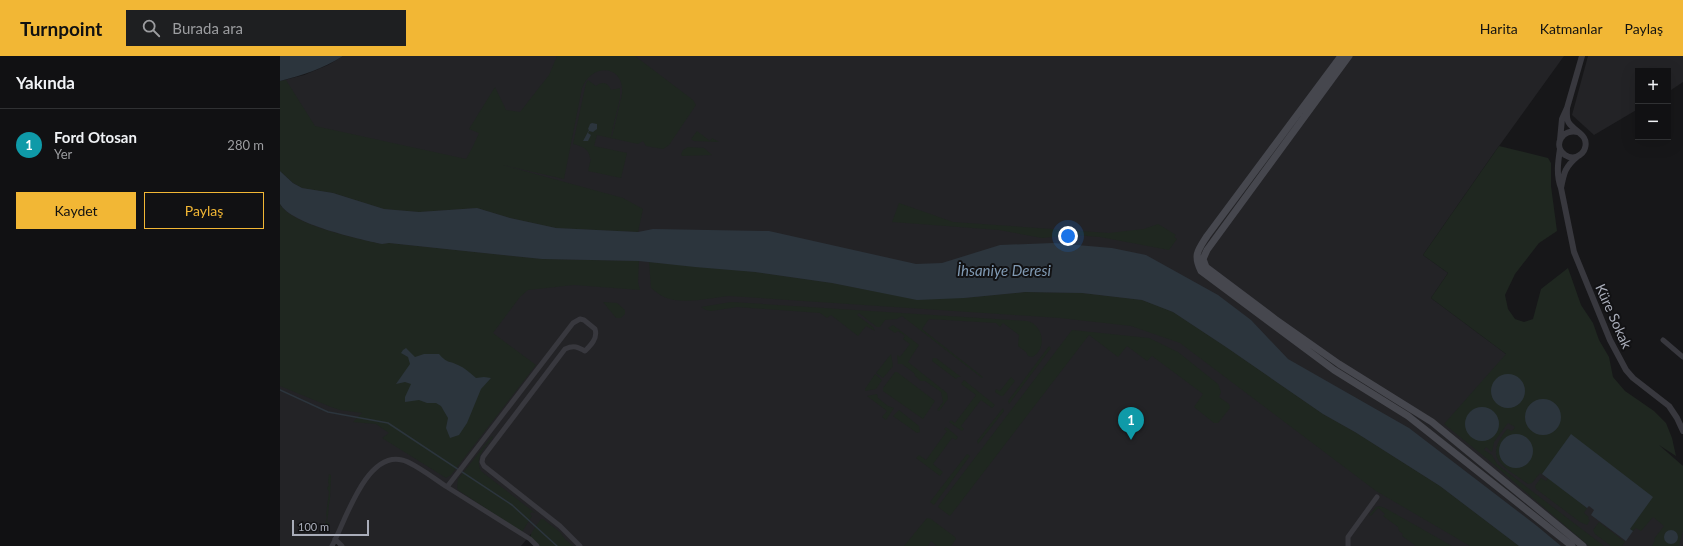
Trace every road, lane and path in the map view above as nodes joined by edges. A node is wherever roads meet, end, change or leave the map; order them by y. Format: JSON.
{"nodes":[{"id":1,"x":1341,"y":56,"type":"edge"},
{"id":2,"x":1349,"y":56,"type":"edge"},
{"id":3,"x":1582,"y":56,"type":"edge"},
{"id":4,"x":1567,"y":108,"type":"junction"},
{"id":5,"x":1578,"y":132,"type":"junction"},
{"id":6,"x":1560,"y":140,"type":"junction"},
{"id":7,"x":1560,"y":149,"type":"junction"},
{"id":8,"x":1578,"y":156,"type":"junction"},
{"id":9,"x":1561,"y":188,"type":"junction"},
{"id":10,"x":1663,"y":340,"type":"dead end"},
{"id":11,"x":1683,"y":357,"type":"edge"},
{"id":12,"x":1683,"y":431,"type":"edge"},
{"id":13,"x":447,"y":487,"type":"junction"},
{"id":14,"x":1377,"y":497,"type":"dead end"},
{"id":15,"x":335,"y":539,"type":"junction"},
{"id":16,"x":332,"y":546,"type":"edge"},
{"id":17,"x":342,"y":546,"type":"edge"},
{"id":18,"x":537,"y":546,"type":"edge"},
{"id":19,"x":580,"y":546,"type":"edge"},
{"id":20,"x":1348,"y":546,"type":"edge"},
{"id":21,"x":1572,"y":546,"type":"edge"},
{"id":22,"x":1583,"y":546,"type":"edge"}],
"edges":[{"from":1,"to":21,"type":"main road"},
{"from":2,"to":22,"type":"main road"},
{"from":3,"to":4,"type":"street"},
{"from":4,"to":5,"type":"street"},
{"from":4,"to":6,"type":"street"},
{"from":5,"to":6,"type":"street"},
{"from":5,"to":8,"type":"street"},
{"from":6,"to":7,"type":"street"},
{"from":7,"to":8,"type":"street"},
{"from":7,"to":9,"type":"street","name":"Küre Sokak"},
{"from":8,"to":9,"type":"street"},
{"from":9,"to":12,"type":"street","name":"Küre Sokak"},
{"from":10,"to":11,"type":"street"},
{"from":13,"to":15,"type":"street"},
{"from":13,"to":18,"type":"street"},
{"from":13,"to":19,"type":"street"},
{"from":14,"to":20,"type":"street"},
{"from":15,"to":16,"type":"street"},
{"from":15,"to":17,"type":"street"}]}
